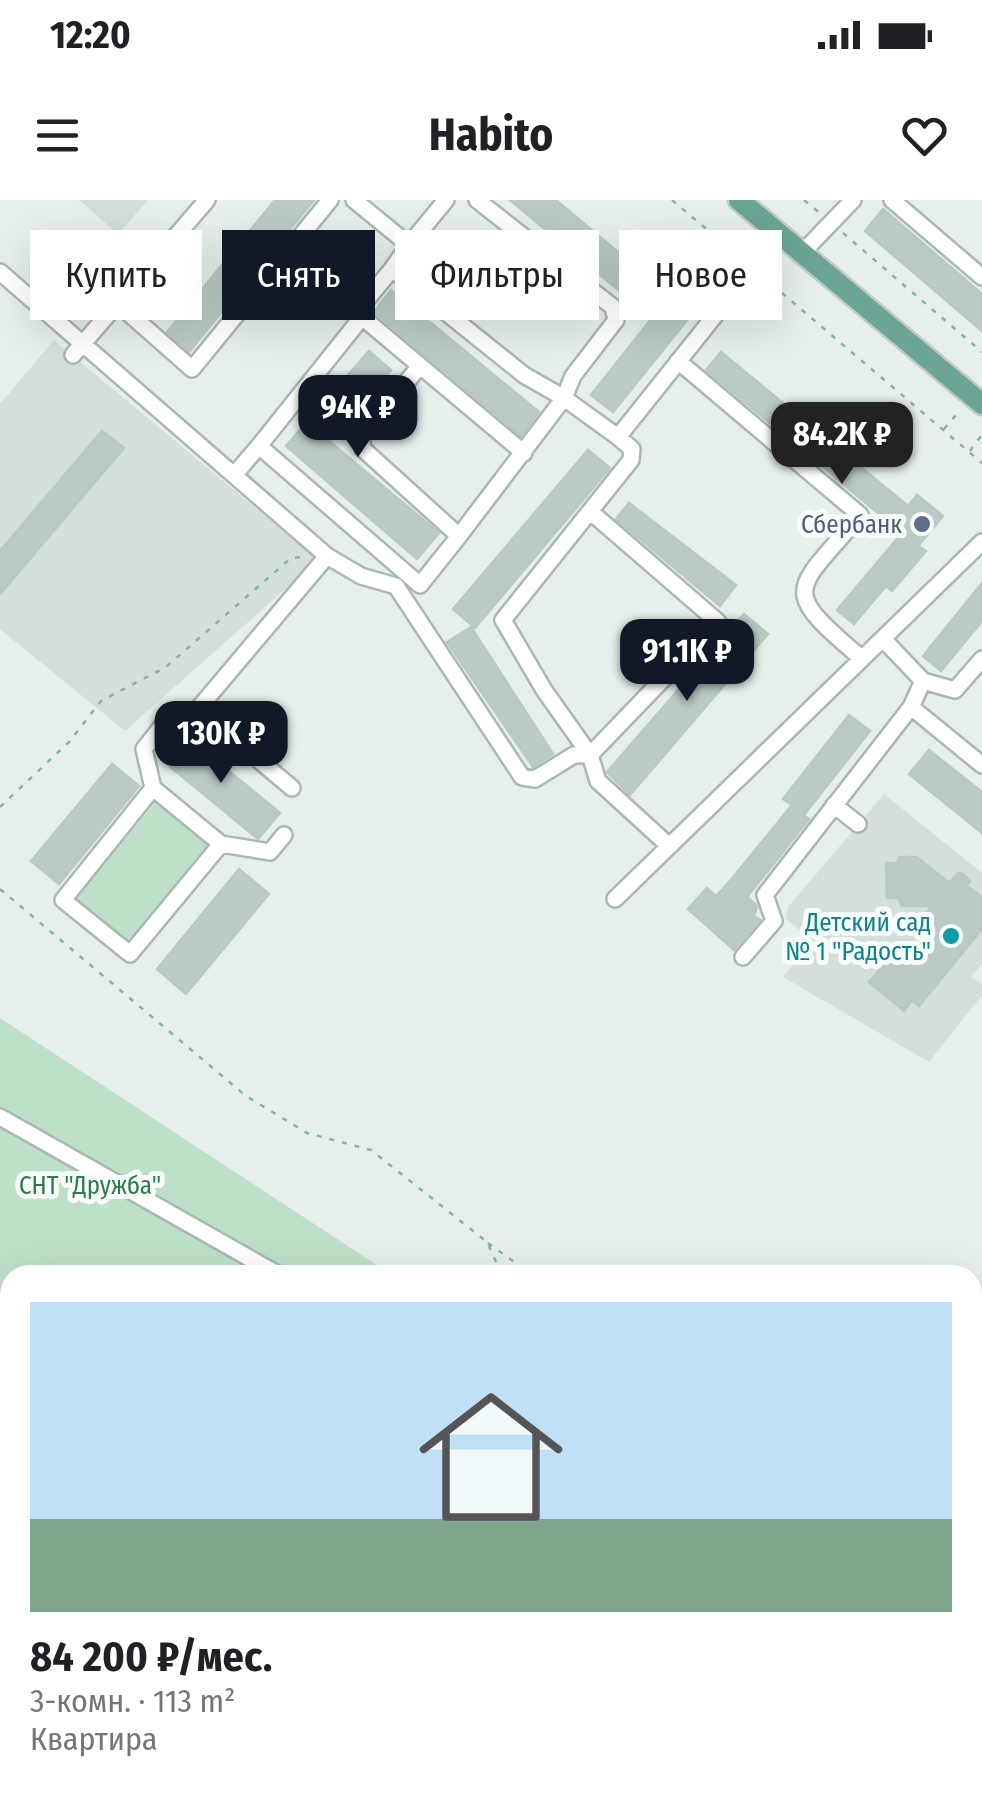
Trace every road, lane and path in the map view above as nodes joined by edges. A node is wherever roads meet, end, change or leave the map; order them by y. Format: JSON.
{"nodes":[{"id":1,"x":207,"y":200,"type":"edge"},
{"id":2,"x":330,"y":200,"type":"edge"},
{"id":3,"x":354,"y":200,"type":"edge"},
{"id":4,"x":446,"y":200,"type":"edge"},
{"id":5,"x":477,"y":200,"type":"edge"},
{"id":6,"x":672,"y":200,"type":"edge"},
{"id":7,"x":739,"y":200,"type":"edge"},
{"id":8,"x":804,"y":200,"type":"edge"},
{"id":9,"x":853,"y":200,"type":"edge"},
{"id":10,"x":892,"y":200,"type":"edge"},
{"id":11,"x":829,"y":220,"type":"junction"},
{"id":12,"x":182,"y":230,"type":"edge"},
{"id":13,"x":421,"y":230,"type":"edge"},
{"id":14,"x":708,"y":230,"type":"edge"},
{"id":15,"x":775,"y":230,"type":"edge"},
{"id":16,"x":395,"y":234,"type":"edge"},
{"id":17,"x":782,"y":236,"type":"edge"},
{"id":18,"x":802,"y":253,"type":"junction"},
{"id":19,"x":395,"y":265,"type":"edge"},
{"id":20,"x":392,"y":269,"type":"junction"},
{"id":21,"x":0,"y":272,"type":"edge"},
{"id":22,"x":982,"y":277,"type":"edge"},
{"id":23,"x":375,"y":290,"type":"edge"},
{"id":24,"x":782,"y":292,"type":"edge"},
{"id":25,"x":105,"y":320,"type":"edge"},
{"id":26,"x":135,"y":320,"type":"edge"},
{"id":27,"x":360,"y":320,"type":"edge"},
{"id":28,"x":365,"y":320,"type":"edge"},
{"id":29,"x":712,"y":320,"type":"edge"},
{"id":30,"x":78,"y":350,"type":"junction"},
{"id":31,"x":982,"y":352,"type":"edge"},
{"id":32,"x":678,"y":361,"type":"junction"},
{"id":33,"x":419,"y":367,"type":"junction"},
{"id":34,"x":564,"y":398,"type":"junction"},
{"id":35,"x":982,"y":404,"type":"edge"},
{"id":36,"x":956,"y":415,"type":"dead end"},
{"id":37,"x":942,"y":430,"type":"junction"},
{"id":38,"x":980,"y":436,"type":"edge"},
{"id":39,"x":618,"y":437,"type":"junction"},
{"id":40,"x":259,"y":446,"type":"junction"},
{"id":41,"x":524,"y":452,"type":"junction"},
{"id":42,"x":970,"y":452,"type":"junction"},
{"id":43,"x":982,"y":463,"type":"edge"},
{"id":44,"x":235,"y":474,"type":"junction"},
{"id":45,"x":592,"y":514,"type":"junction"},
{"id":46,"x":459,"y":536,"type":"junction"},
{"id":47,"x":982,"y":542,"type":"edge"},
{"id":48,"x":326,"y":556,"type":"junction"},
{"id":49,"x":884,"y":640,"type":"junction"},
{"id":50,"x":860,"y":657,"type":"junction"},
{"id":51,"x":982,"y":659,"type":"edge"},
{"id":52,"x":923,"y":681,"type":"junction"},
{"id":53,"x":911,"y":706,"type":"junction"},
{"id":54,"x":198,"y":709,"type":"junction"},
{"id":55,"x":590,"y":755,"type":"junction"},
{"id":56,"x":982,"y":765,"type":"edge"},
{"id":57,"x":153,"y":788,"type":"junction"},
{"id":58,"x":292,"y":788,"type":"dead end"},
{"id":59,"x":834,"y":805,"type":"junction"},
{"id":60,"x":0,"y":806,"type":"edge"},
{"id":61,"x":858,"y":824,"type":"dead end"},
{"id":62,"x":284,"y":835,"type":"dead end"},
{"id":63,"x":221,"y":844,"type":"junction"},
{"id":64,"x":668,"y":844,"type":"junction"},
{"id":65,"x":0,"y":889,"type":"edge"},
{"id":66,"x":615,"y":899,"type":"dead end"},
{"id":67,"x":743,"y":957,"type":"dead end"},
{"id":68,"x":0,"y":1117,"type":"edge"},
{"id":69,"x":487,"y":1242,"type":"junction"},
{"id":70,"x":261,"y":1265,"type":"edge"},
{"id":71,"x":497,"y":1265,"type":"edge"},
{"id":72,"x":518,"y":1265,"type":"edge"}],
"edges":[{"from":1,"to":12,"type":"street"},
{"from":2,"to":26,"type":"street"},
{"from":3,"to":16,"type":"street"},
{"from":4,"to":13,"type":"street"},
{"from":5,"to":34,"type":"street"},
{"from":6,"to":14,"type":"path"},
{"from":7,"to":15,"type":"main road"},
{"from":8,"to":11,"type":"path"},
{"from":9,"to":11,"type":"street"},
{"from":10,"to":22,"type":"street"},
{"from":11,"to":18,"type":"street"},
{"from":11,"to":31,"type":"path"},
{"from":17,"to":18,"type":"main road"},
{"from":18,"to":35,"type":"main road"},
{"from":19,"to":20,"type":"street"},
{"from":20,"to":23,"type":"street"},
{"from":20,"to":34,"type":"street"},
{"from":21,"to":30,"type":"street"},
{"from":24,"to":37,"type":"path"},
{"from":25,"to":30,"type":"street"},
{"from":27,"to":40,"type":"street"},
{"from":28,"to":33,"type":"street"},
{"from":29,"to":32,"type":"street"},
{"from":30,"to":44,"type":"street"},
{"from":32,"to":39,"type":"street"},
{"from":32,"to":50,"type":"street"},
{"from":33,"to":41,"type":"street"},
{"from":33,"to":46,"type":"street"},
{"from":34,"to":39,"type":"street"},
{"from":34,"to":41,"type":"street"},
{"from":36,"to":37,"type":"path"},
{"from":37,"to":42,"type":"path"},
{"from":38,"to":42,"type":"path"},
{"from":39,"to":45,"type":"street"},
{"from":40,"to":44,"type":"street"},
{"from":40,"to":46,"type":"street"},
{"from":41,"to":46,"type":"street"},
{"from":42,"to":43,"type":"path"},
{"from":44,"to":48,"type":"street"},
{"from":45,"to":55,"type":"street"},
{"from":45,"to":55,"type":"street"},
{"from":47,"to":49,"type":"street"},
{"from":48,"to":54,"type":"street"},
{"from":48,"to":55,"type":"street"},
{"from":48,"to":60,"type":"path"},
{"from":49,"to":50,"type":"street"},
{"from":49,"to":52,"type":"street"},
{"from":50,"to":64,"type":"street"},
{"from":51,"to":52,"type":"street"},
{"from":52,"to":53,"type":"street"},
{"from":53,"to":56,"type":"street"},
{"from":53,"to":59,"type":"street"},
{"from":54,"to":57,"type":"street"},
{"from":54,"to":58,"type":"street"},
{"from":55,"to":64,"type":"street"},
{"from":57,"to":63,"type":"street"},
{"from":57,"to":63,"type":"street"},
{"from":59,"to":61,"type":"street"},
{"from":59,"to":67,"type":"street"},
{"from":62,"to":63,"type":"street"},
{"from":64,"to":66,"type":"street"},
{"from":65,"to":69,"type":"path"},
{"from":68,"to":70,"type":"street"},
{"from":69,"to":71,"type":"path"},
{"from":69,"to":72,"type":"path"}]}
